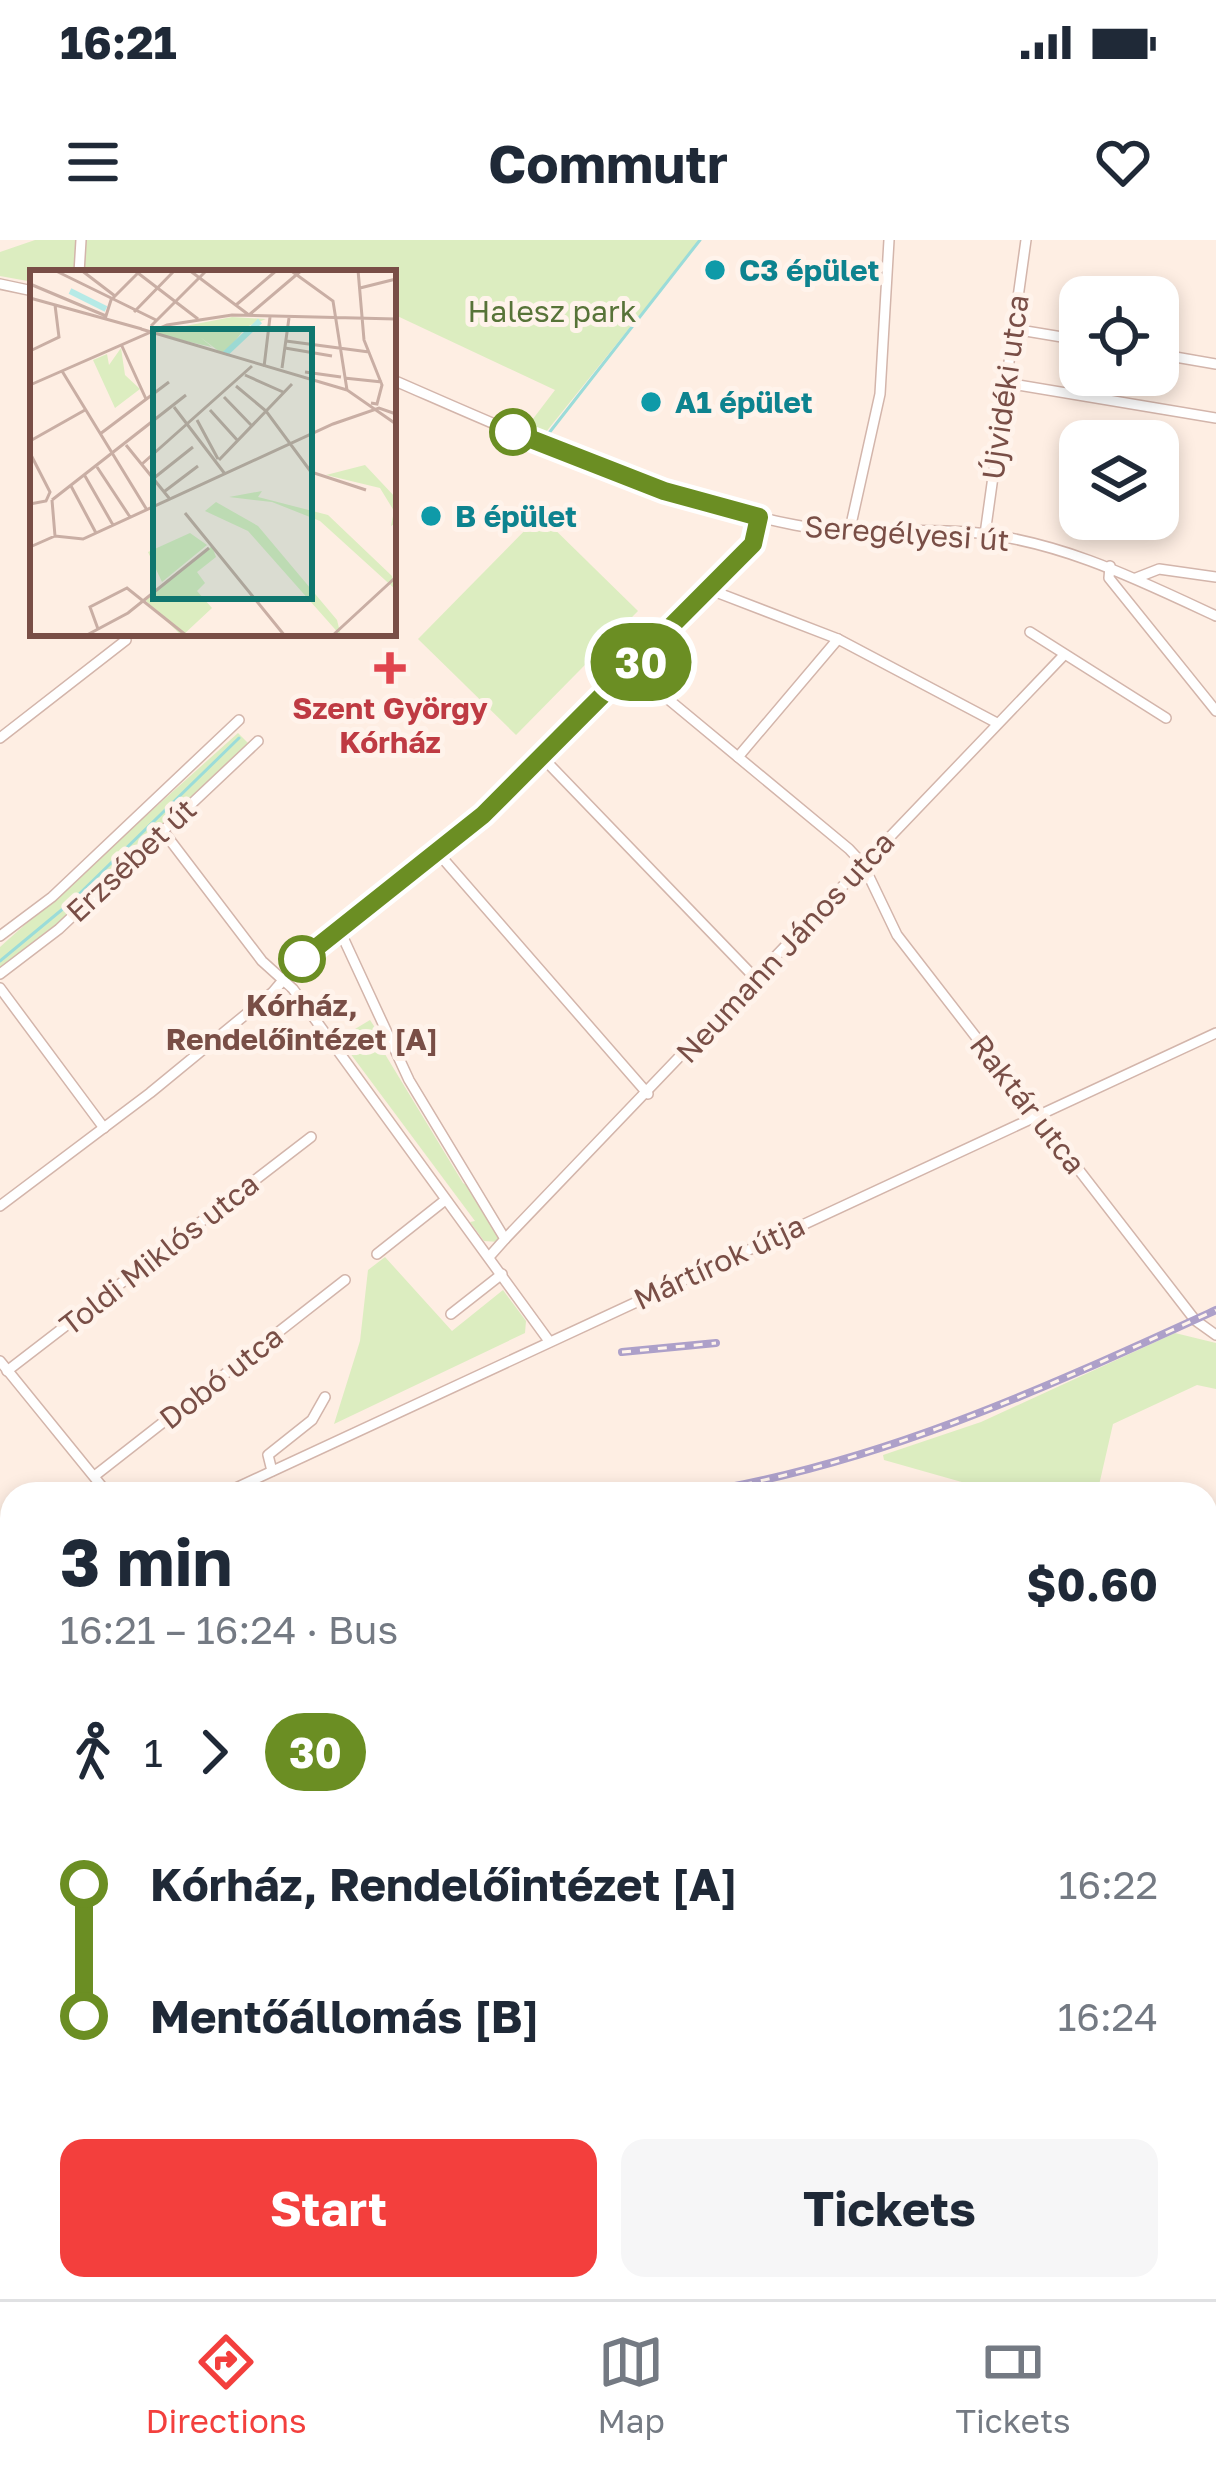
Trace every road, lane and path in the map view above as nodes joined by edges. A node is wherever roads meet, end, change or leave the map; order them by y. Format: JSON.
{"nodes":[{"id":1,"x":81,"y":240,"type":"edge"},
{"id":2,"x":889,"y":240,"type":"edge"},
{"id":3,"x":1026,"y":240,"type":"edge"},
{"id":4,"x":80,"y":270,"type":"edge"},
{"id":5,"x":0,"y":284,"type":"edge"},
{"id":6,"x":30,"y":289,"type":"edge"},
{"id":7,"x":1013,"y":329,"type":"junction"},
{"id":8,"x":1059,"y":337,"type":"edge"},
{"id":9,"x":1179,"y":358,"type":"edge"},
{"id":10,"x":1216,"y":364,"type":"edge"},
{"id":11,"x":396,"y":381,"type":"edge"},
{"id":12,"x":1006,"y":382,"type":"junction"},
{"id":13,"x":1216,"y":418,"type":"edge"},
{"id":14,"x":759,"y":517,"type":"junction"},
{"id":15,"x":850,"y":529,"type":"junction"},
{"id":16,"x":985,"y":534,"type":"junction"},
{"id":17,"x":1110,"y":566,"type":"junction"},
{"id":18,"x":1216,"y":577,"type":"edge"},
{"id":19,"x":1136,"y":578,"type":"junction"},
{"id":20,"x":708,"y":589,"type":"junction"},
{"id":21,"x":1216,"y":616,"type":"edge"},
{"id":22,"x":1030,"y":632,"type":"dead end"},
{"id":23,"x":838,"y":639,"type":"junction"},
{"id":24,"x":126,"y":640,"type":"dead end"},
{"id":25,"x":1064,"y":655,"type":"junction"},
{"id":26,"x":633,"y":670,"type":"junction"},
{"id":27,"x":1216,"y":711,"type":"edge"},
{"id":28,"x":1166,"y":718,"type":"dead end"},
{"id":29,"x":239,"y":720,"type":"dead end"},
{"id":30,"x":995,"y":722,"type":"junction"},
{"id":31,"x":0,"y":738,"type":"edge"},
{"id":32,"x":258,"y":741,"type":"dead end"},
{"id":33,"x":738,"y":757,"type":"junction"},
{"id":34,"x":543,"y":758,"type":"junction"},
{"id":35,"x":163,"y":831,"type":"junction"},
{"id":36,"x":438,"y":853,"type":"junction"},
{"id":37,"x":863,"y":864,"type":"junction"},
{"id":38,"x":340,"y":931,"type":"junction"},
{"id":39,"x":0,"y":937,"type":"edge"},
{"id":40,"x":0,"y":974,"type":"edge"},
{"id":41,"x":286,"y":980,"type":"junction"},
{"id":42,"x":758,"y":981,"type":"junction"},
{"id":43,"x":0,"y":988,"type":"edge"},
{"id":44,"x":1216,"y":1034,"type":"edge"},
{"id":45,"x":648,"y":1094,"type":"junction"},
{"id":46,"x":1035,"y":1114,"type":"junction"},
{"id":47,"x":104,"y":1128,"type":"junction"},
{"id":48,"x":311,"y":1137,"type":"dead end"},
{"id":49,"x":444,"y":1201,"type":"junction"},
{"id":50,"x":0,"y":1206,"type":"edge"},
{"id":51,"x":505,"y":1239,"type":"junction"},
{"id":52,"x":377,"y":1254,"type":"dead end"},
{"id":53,"x":489,"y":1257,"type":"junction"},
{"id":54,"x":502,"y":1274,"type":"junction"},
{"id":55,"x":345,"y":1280,"type":"dead end"},
{"id":56,"x":451,"y":1314,"type":"dead end"},
{"id":57,"x":1213,"y":1334,"type":"edge"},
{"id":58,"x":549,"y":1341,"type":"junction"},
{"id":59,"x":4,"y":1366,"type":"edge"},
{"id":60,"x":325,"y":1397,"type":"dead end"},
{"id":61,"x":272,"y":1471,"type":"junction"},
{"id":62,"x":97,"y":1474,"type":"junction"},
{"id":63,"x":101,"y":1482,"type":"edge"},
{"id":64,"x":249,"y":1482,"type":"edge"}],
"edges":[{"from":1,"to":4,"type":"street"},
{"from":2,"to":15,"type":"street"},
{"from":3,"to":7,"type":"street","name":"Újvidéki utca"},
{"from":5,"to":6,"type":"street"},
{"from":7,"to":8,"type":"street"},
{"from":7,"to":12,"type":"street","name":"Újvidéki utca"},
{"from":9,"to":10,"type":"street"},
{"from":11,"to":14,"type":"street","name":"Seregélyesi út"},
{"from":12,"to":13,"type":"street"},
{"from":12,"to":16,"type":"street","name":"Újvidéki utca"},
{"from":14,"to":15,"type":"street","name":"Seregélyesi út"},
{"from":14,"to":20,"type":"street"},
{"from":15,"to":16,"type":"street","name":"Seregélyesi út"},
{"from":16,"to":17,"type":"street","name":"Seregélyesi út"},
{"from":17,"to":19,"type":"street","name":"Seregélyesi út"},
{"from":17,"to":27,"type":"street"},
{"from":18,"to":19,"type":"street"},
{"from":19,"to":21,"type":"street","name":"Seregélyesi út"},
{"from":20,"to":23,"type":"street"},
{"from":20,"to":26,"type":"street"},
{"from":22,"to":25,"type":"street"},
{"from":23,"to":30,"type":"street"},
{"from":23,"to":33,"type":"street"},
{"from":24,"to":31,"type":"street"},
{"from":25,"to":28,"type":"street"},
{"from":25,"to":30,"type":"street","name":"Neumann János utca"},
{"from":26,"to":33,"type":"street"},
{"from":26,"to":34,"type":"street"},
{"from":29,"to":39,"type":"street","name":"Erzsébet út"},
{"from":30,"to":37,"type":"street","name":"Neumann János utca"},
{"from":32,"to":35,"type":"street","name":"Erzsébet út"},
{"from":33,"to":37,"type":"street"},
{"from":34,"to":36,"type":"street"},
{"from":34,"to":42,"type":"street"},
{"from":35,"to":40,"type":"street","name":"Erzsébet út"},
{"from":35,"to":41,"type":"street"},
{"from":36,"to":38,"type":"street"},
{"from":36,"to":45,"type":"street"},
{"from":37,"to":42,"type":"street","name":"Neumann János utca"},
{"from":37,"to":46,"type":"street","name":"Raktár utca"},
{"from":38,"to":41,"type":"street"},
{"from":38,"to":51,"type":"street"},
{"from":41,"to":47,"type":"street"},
{"from":41,"to":49,"type":"street"},
{"from":42,"to":45,"type":"street","name":"Neumann János utca"},
{"from":43,"to":47,"type":"street"},
{"from":44,"to":46,"type":"street","name":"Mártírok útja"},
{"from":45,"to":51,"type":"street","name":"Neumann János utca"},
{"from":46,"to":57,"type":"street","name":"Raktár utca"},
{"from":46,"to":58,"type":"street","name":"Mártírok útja"},
{"from":47,"to":50,"type":"street"},
{"from":48,"to":59,"type":"street","name":"Toldi Miklós utca"},
{"from":49,"to":52,"type":"street"},
{"from":49,"to":53,"type":"street"},
{"from":51,"to":53,"type":"street","name":"Neumann János utca"},
{"from":53,"to":54,"type":"street"},
{"from":54,"to":56,"type":"street"},
{"from":54,"to":58,"type":"street"},
{"from":55,"to":62,"type":"street","name":"Dobó utca"},
{"from":58,"to":61,"type":"street","name":"Mártírok útja"},
{"from":59,"to":62,"type":"street"},
{"from":60,"to":61,"type":"street"},
{"from":61,"to":64,"type":"street","name":"Mártírok útja"},
{"from":62,"to":63,"type":"street"}]}
